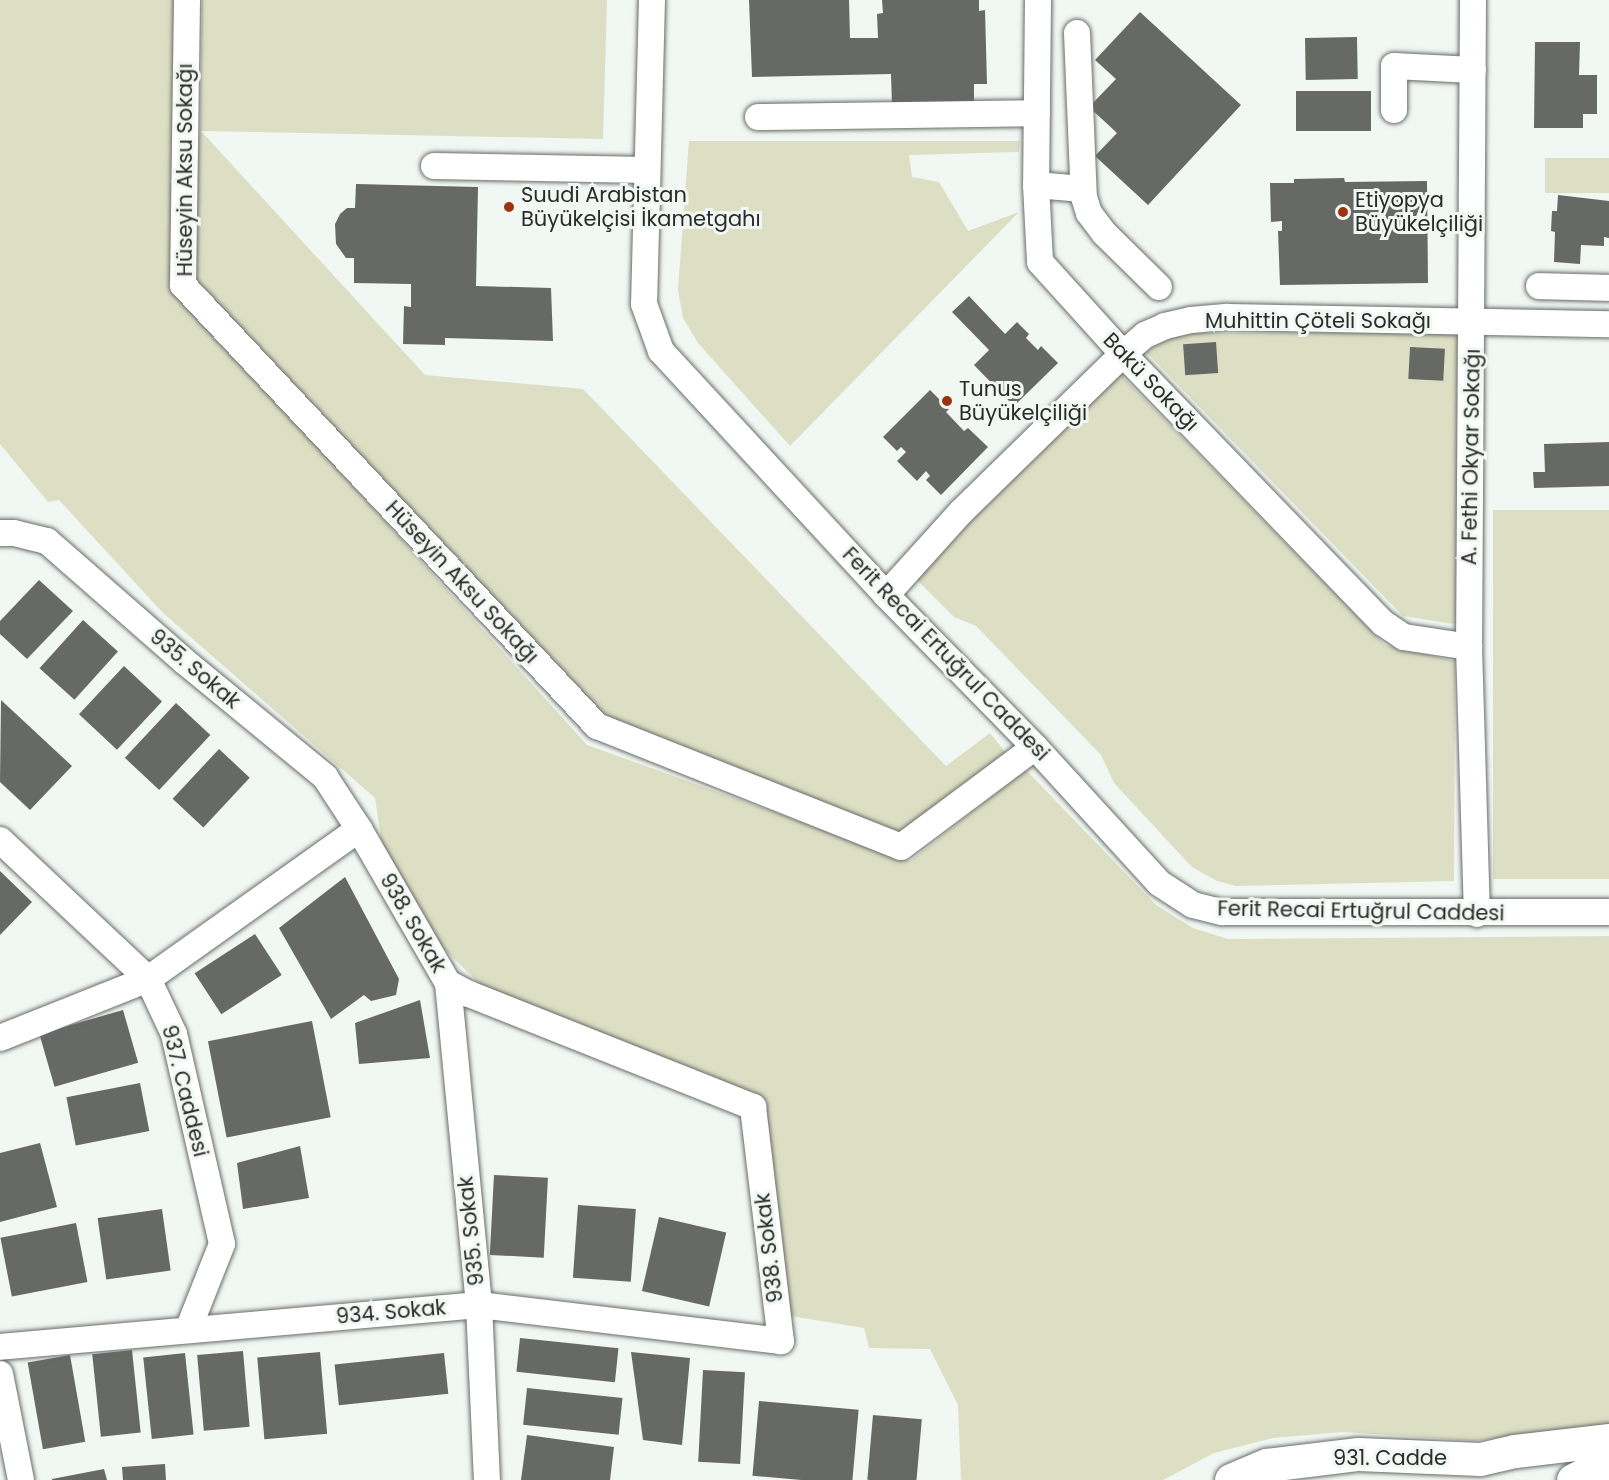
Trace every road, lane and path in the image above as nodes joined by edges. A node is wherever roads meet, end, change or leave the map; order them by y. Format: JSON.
{"nodes":[{"id":1,"x":187,"y":0,"type":"edge"},
{"id":2,"x":652,"y":0,"type":"edge"},
{"id":3,"x":1038,"y":0,"type":"edge"},
{"id":4,"x":1473,"y":0,"type":"edge"},
{"id":5,"x":1077,"y":33,"type":"dead end"},
{"id":6,"x":1473,"y":70,"type":"junction"},
{"id":7,"x":1394,"y":110,"type":"dead end"},
{"id":8,"x":1037,"y":114,"type":"junction"},
{"id":9,"x":758,"y":117,"type":"dead end"},
{"id":10,"x":434,"y":166,"type":"dead end"},
{"id":11,"x":646,"y":170,"type":"junction"},
{"id":12,"x":1036,"y":185,"type":"junction"},
{"id":13,"x":1083,"y":189,"type":"junction"},
{"id":14,"x":1539,"y":286,"type":"dead end"},
{"id":15,"x":1159,"y":287,"type":"dead end"},
{"id":16,"x":1609,"y":288,"type":"edge"},
{"id":17,"x":1472,"y":322,"type":"junction"},
{"id":18,"x":1609,"y":324,"type":"edge"},
{"id":19,"x":1123,"y":354,"type":"junction"},
{"id":20,"x":7,"y":533,"type":"edge"},
{"id":21,"x":886,"y":595,"type":"junction"},
{"id":22,"x":1469,"y":646,"type":"junction"},
{"id":23,"x":1035,"y":747,"type":"junction"},
{"id":24,"x":359,"y":829,"type":"junction"},
{"id":25,"x":0,"y":840,"type":"edge"},
{"id":26,"x":1609,"y":912,"type":"edge"},
{"id":27,"x":1476,"y":914,"type":"junction"},
{"id":28,"x":148,"y":979,"type":"junction"},
{"id":29,"x":448,"y":983,"type":"junction"},
{"id":30,"x":0,"y":1038,"type":"edge"},
{"id":31,"x":479,"y":1305,"type":"junction"},
{"id":32,"x":188,"y":1330,"type":"junction"},
{"id":33,"x":781,"y":1341,"type":"joint"},
{"id":34,"x":0,"y":1347,"type":"edge"},
{"id":35,"x":0,"y":1374,"type":"edge"},
{"id":36,"x":1609,"y":1440,"type":"edge"},
{"id":37,"x":1609,"y":1462,"type":"edge"},
{"id":38,"x":1491,"y":1469,"type":"edge"},
{"id":39,"x":21,"y":1480,"type":"edge"},
{"id":40,"x":488,"y":1480,"type":"edge"},
{"id":41,"x":1231,"y":1480,"type":"edge"},
{"id":42,"x":1456,"y":1480,"type":"edge"},
{"id":43,"x":1573,"y":1480,"type":"edge"}],
"edges":[{"from":1,"to":23,"type":"street","name":"Hüseyin Aksu Sokağı"},
{"from":2,"to":11,"type":"street","name":"Ferit Recai Ertuğrul Caddesi"},
{"from":3,"to":8,"type":"street","name":"Bakü Sokağı"},
{"from":4,"to":6,"type":"street","name":"A. Fethi Okyar Sokağı"},
{"from":5,"to":13,"type":"street"},
{"from":6,"to":7,"type":"street"},
{"from":6,"to":17,"type":"street","name":"A. Fethi Okyar Sokağı"},
{"from":8,"to":9,"type":"street"},
{"from":8,"to":12,"type":"street","name":"Bakü Sokağı"},
{"from":10,"to":11,"type":"street"},
{"from":11,"to":21,"type":"street","name":"Ferit Recai Ertuğrul Caddesi"},
{"from":12,"to":13,"type":"street"},
{"from":12,"to":19,"type":"street","name":"Bakü Sokağı"},
{"from":13,"to":15,"type":"street"},
{"from":14,"to":16,"type":"street"},
{"from":17,"to":18,"type":"street","name":"Muhittin Çöteli Sokağı"},
{"from":17,"to":19,"type":"street","name":"Muhittin Çöteli Sokağı"},
{"from":17,"to":22,"type":"street","name":"A. Fethi Okyar Sokağı"},
{"from":19,"to":21,"type":"street","name":"Muhittin Çöteli Sokağı"},
{"from":19,"to":22,"type":"street","name":"Bakü Sokağı"},
{"from":20,"to":24,"type":"street","name":"935. Sokak"},
{"from":21,"to":23,"type":"street","name":"Ferit Recai Ertuğrul Caddesi"},
{"from":22,"to":27,"type":"street","name":"A. Fethi Okyar Sokağı"},
{"from":23,"to":27,"type":"street","name":"Ferit Recai Ertuğrul Caddesi"},
{"from":24,"to":28,"type":"street"},
{"from":24,"to":29,"type":"street","name":"938. Sokak"},
{"from":25,"to":28,"type":"street","name":"937. Caddesi"},
{"from":26,"to":27,"type":"street","name":"Ferit Recai Ertuğrul Caddesi"},
{"from":28,"to":30,"type":"street"},
{"from":28,"to":32,"type":"street","name":"937. Caddesi"},
{"from":29,"to":31,"type":"street","name":"935. Sokak"},
{"from":29,"to":33,"type":"street","name":"938. Sokak"},
{"from":31,"to":32,"type":"street","name":"934. Sokak"},
{"from":31,"to":33,"type":"street","name":"934. Sokak"},
{"from":31,"to":40,"type":"street","name":"935. Sokak"},
{"from":32,"to":34,"type":"street","name":"934. Sokak"},
{"from":35,"to":39,"type":"street"},
{"from":36,"to":38,"type":"main road"},
{"from":37,"to":43,"type":"main road"},
{"from":38,"to":41,"type":"main road","name":"931. Cadde"},
{"from":38,"to":42,"type":"main road"}]}
